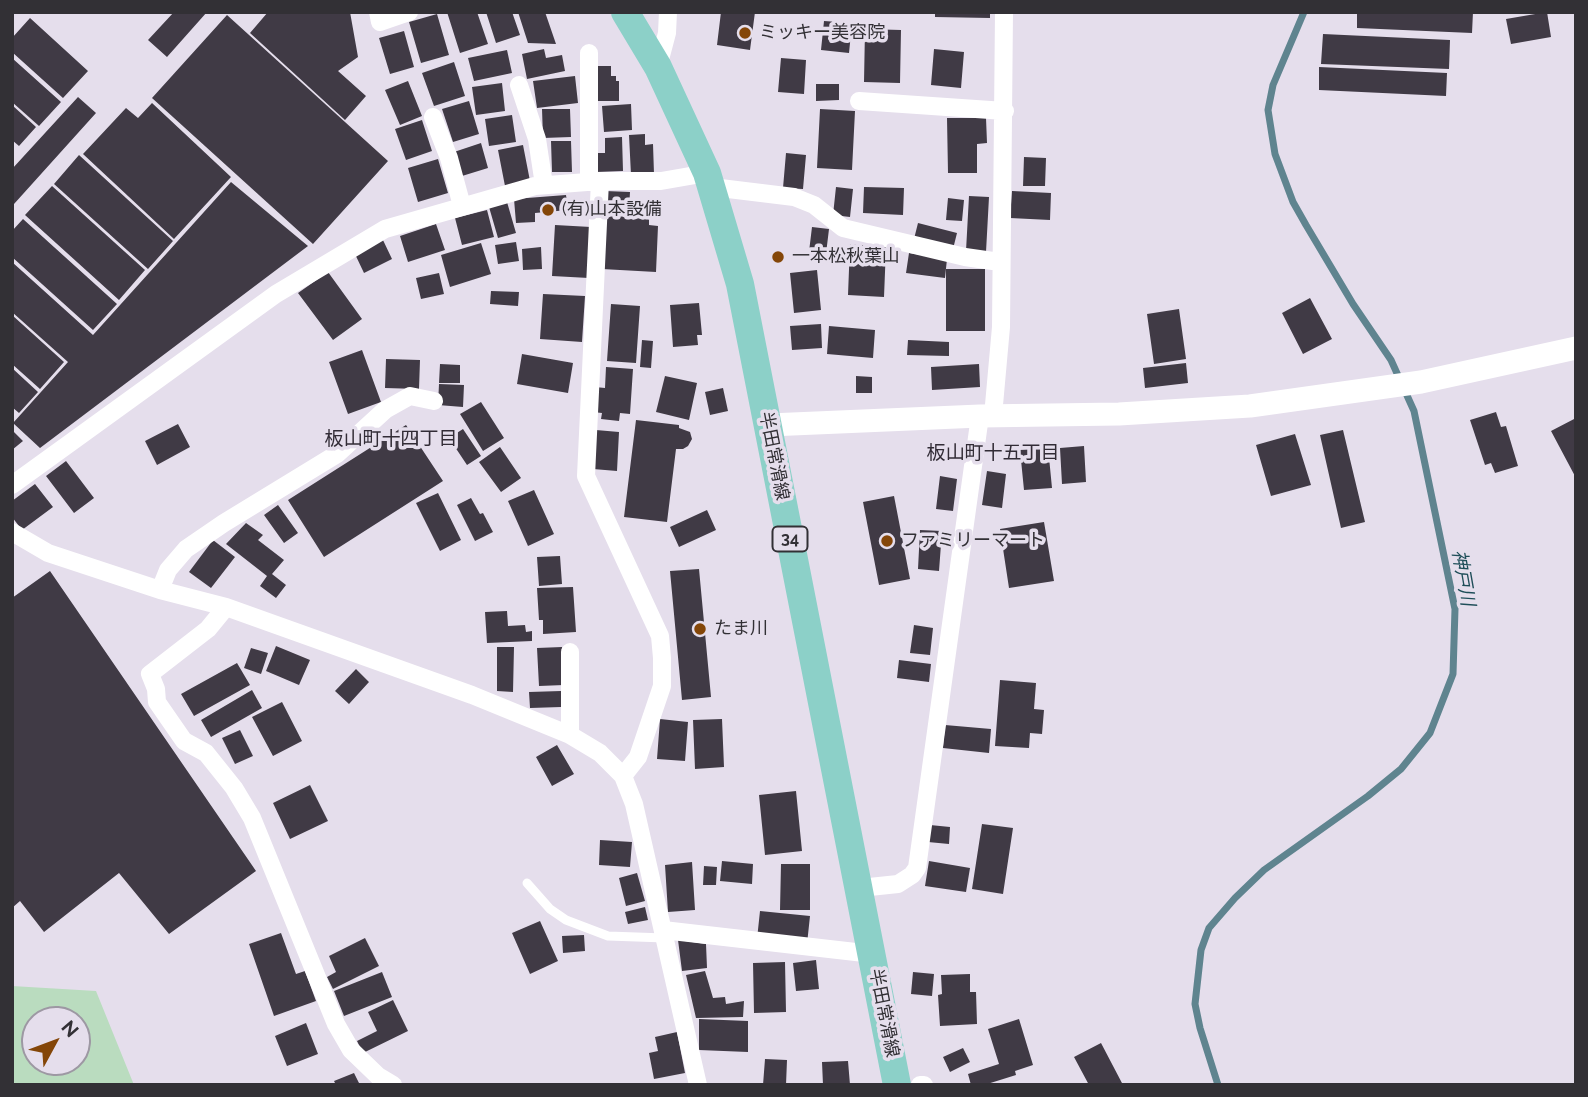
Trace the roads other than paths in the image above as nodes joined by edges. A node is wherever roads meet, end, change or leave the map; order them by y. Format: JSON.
{"nodes":[{"id":1,"x":378,"y":12,"type":"edge"},
{"id":2,"x":409,"y":12,"type":"edge"},
{"id":3,"x":625,"y":12,"type":"edge"},
{"id":4,"x":668,"y":12,"type":"edge"},
{"id":5,"x":1004,"y":12,"type":"edge"},
{"id":6,"x":589,"y":53,"type":"dead end"},
{"id":7,"x":658,"y":67,"type":"junction"},
{"id":8,"x":519,"y":85,"type":"dead end"},
{"id":9,"x":859,"y":101,"type":"dead end"},
{"id":10,"x":1005,"y":111,"type":"junction"},
{"id":11,"x":433,"y":117,"type":"dead end"},
{"id":12,"x":710,"y":180,"type":"junction"},
{"id":13,"x":594,"y":181,"type":"junction"},
{"id":14,"x":544,"y":185,"type":"junction"},
{"id":15,"x":462,"y":206,"type":"junction"},
{"id":16,"x":1000,"y":262,"type":"junction"},
{"id":17,"x":1576,"y":348,"type":"edge"},
{"id":18,"x":434,"y":401,"type":"dead end"},
{"id":19,"x":987,"y":416,"type":"junction"},
{"id":20,"x":769,"y":425,"type":"junction"},
{"id":21,"x":12,"y":485,"type":"edge"},
{"id":22,"x":12,"y":532,"type":"edge"},
{"id":23,"x":160,"y":590,"type":"junction"},
{"id":24,"x":226,"y":607,"type":"junction"},
{"id":25,"x":570,"y":652,"type":"dead end"},
{"id":26,"x":570,"y":736,"type":"junction"},
{"id":27,"x":623,"y":775,"type":"junction"},
{"id":28,"x":527,"y":883,"type":"dead end"},
{"id":29,"x":860,"y":888,"type":"junction"},
{"id":30,"x":664,"y":934,"type":"junction"},
{"id":31,"x":873,"y":954,"type":"junction"},
{"id":32,"x":393,"y":1085,"type":"edge"},
{"id":33,"x":698,"y":1085,"type":"edge"},
{"id":34,"x":897,"y":1085,"type":"edge"}],
"edges":[{"from":1,"to":2,"type":"street"},
{"from":3,"to":7,"type":"main road","name":"半田常滑線","number":"34"},
{"from":4,"to":7,"type":"street"},
{"from":5,"to":10,"type":"street"},
{"from":6,"to":13,"type":"street"},
{"from":7,"to":12,"type":"main road","name":"半田常滑線","number":"34"},
{"from":8,"to":14,"type":"street"},
{"from":9,"to":10,"type":"street"},
{"from":10,"to":16,"type":"street"},
{"from":11,"to":15,"type":"street"},
{"from":12,"to":13,"type":"street"},
{"from":12,"to":16,"type":"street"},
{"from":12,"to":20,"type":"main road","name":"半田常滑線","number":"34"},
{"from":13,"to":14,"type":"street"},
{"from":13,"to":27,"type":"street"},
{"from":14,"to":15,"type":"street"},
{"from":15,"to":21,"type":"street"},
{"from":16,"to":19,"type":"street"},
{"from":17,"to":19,"type":"street"},
{"from":18,"to":23,"type":"street"},
{"from":19,"to":20,"type":"street"},
{"from":19,"to":29,"type":"street"},
{"from":20,"to":29,"type":"main road","name":"半田常滑線","number":"34"},
{"from":22,"to":23,"type":"street"},
{"from":23,"to":24,"type":"street"},
{"from":24,"to":26,"type":"street"},
{"from":24,"to":32,"type":"street"},
{"from":25,"to":26,"type":"street"},
{"from":26,"to":27,"type":"street"},
{"from":27,"to":30,"type":"street"},
{"from":28,"to":30,"type":"lane"},
{"from":29,"to":31,"type":"main road","name":"半田常滑線","number":"34"},
{"from":30,"to":31,"type":"street"},
{"from":30,"to":33,"type":"street"},
{"from":31,"to":34,"type":"main road","name":"半田常滑線","number":"34"}]}
